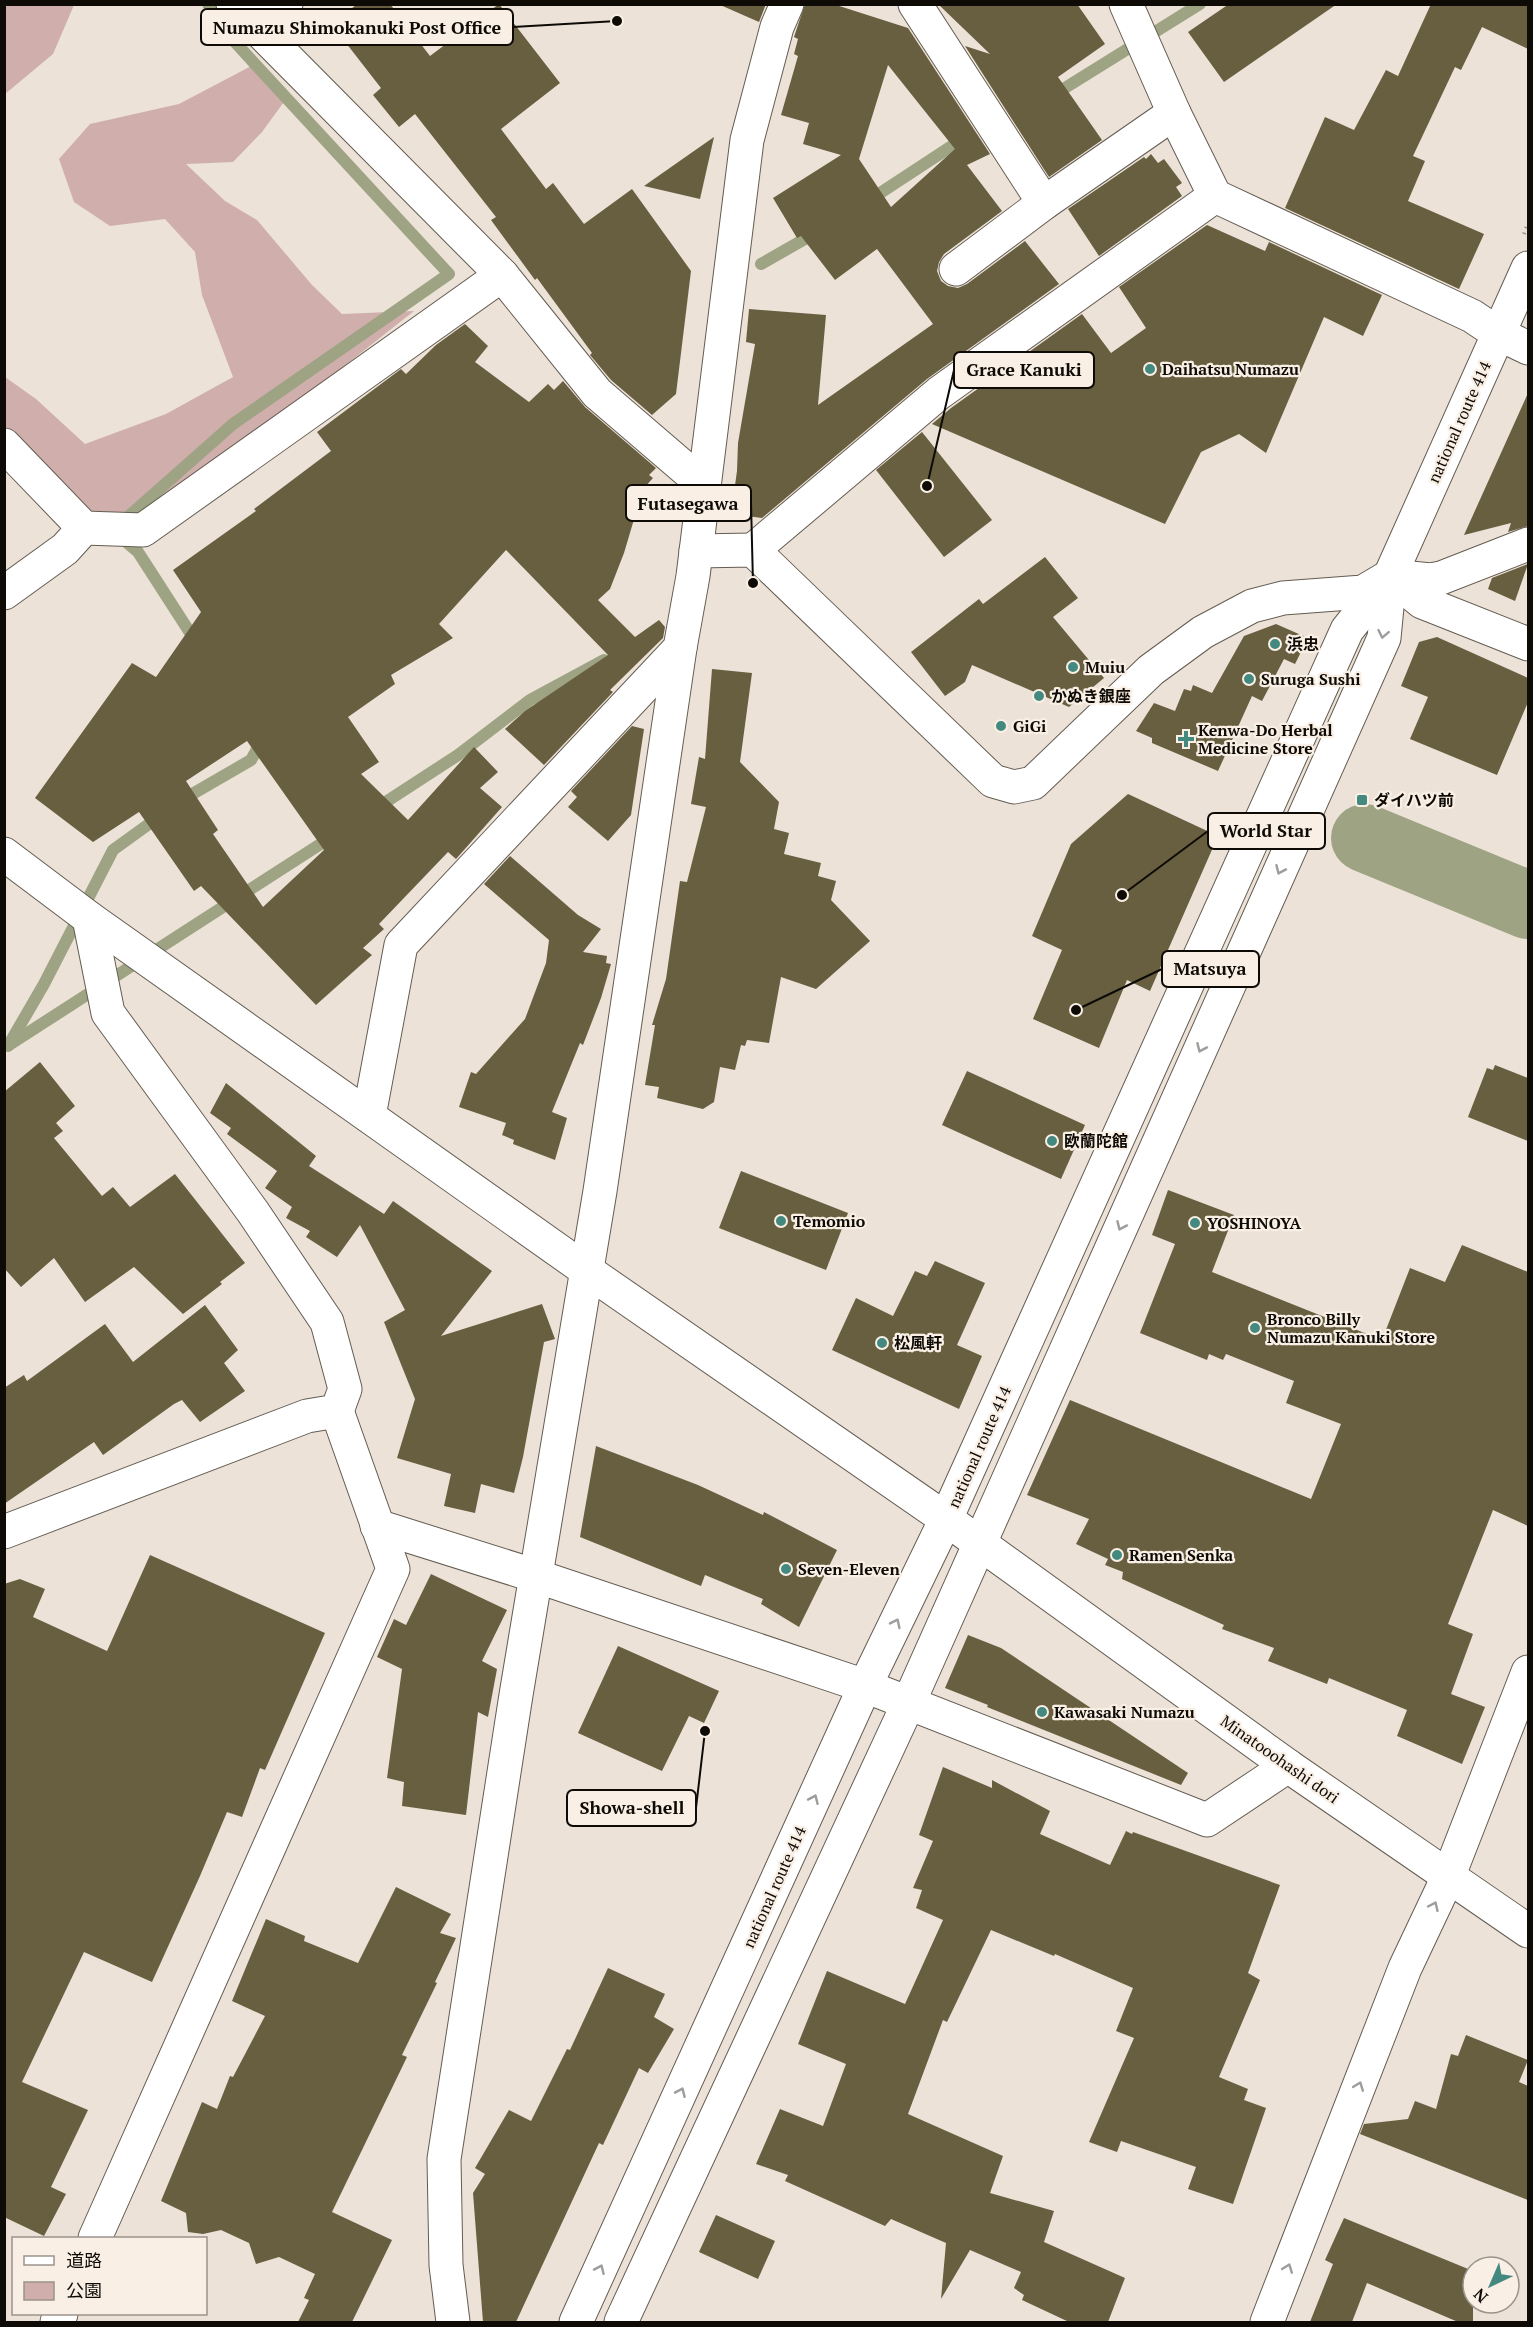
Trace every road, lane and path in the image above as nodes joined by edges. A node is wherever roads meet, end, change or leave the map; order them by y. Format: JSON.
{"nodes":[{"id":1,"x":286,"y":4,"type":"edge"},
{"id":2,"x":787,"y":4,"type":"edge"},
{"id":3,"x":915,"y":4,"type":"edge"},
{"id":4,"x":1126,"y":4,"type":"edge"},
{"id":5,"x":243,"y":16,"type":"edge"},
{"id":6,"x":1174,"y":113,"type":"junction"},
{"id":7,"x":1215,"y":196,"type":"junction"},
{"id":8,"x":1044,"y":203,"type":"junction"},
{"id":9,"x":1528,"y":268,"type":"edge"},
{"id":10,"x":956,"y":269,"type":"dead end"},
{"id":11,"x":502,"y":275,"type":"junction"},
{"id":12,"x":1499,"y":334,"type":"junction"},
{"id":13,"x":1528,"y":348,"type":"edge"},
{"id":14,"x":4,"y":445,"type":"edge"},
{"id":15,"x":703,"y":484,"type":"junction"},
{"id":16,"x":84,"y":528,"type":"junction"},
{"id":17,"x":1528,"y":544,"type":"edge"},
{"id":18,"x":753,"y":550,"type":"junction"},
{"id":19,"x":696,"y":551,"type":"junction"},
{"id":20,"x":1390,"y":576,"type":"junction"},
{"id":21,"x":4,"y":593,"type":"edge"},
{"id":22,"x":1528,"y":644,"type":"edge"},
{"id":23,"x":680,"y":648,"type":"junction"},
{"id":24,"x":4,"y":854,"type":"edge"},
{"id":25,"x":89,"y":918,"type":"junction"},
{"id":26,"x":369,"y":1116,"type":"junction"},
{"id":27,"x":586,"y":1270,"type":"junction"},
{"id":28,"x":337,"y":1411,"type":"junction"},
{"id":29,"x":946,"y":1519,"type":"junction"},
{"id":30,"x":377,"y":1526,"type":"junction"},
{"id":31,"x":4,"y":1532,"type":"edge"},
{"id":32,"x":979,"y":1543,"type":"junction"},
{"id":33,"x":536,"y":1575,"type":"junction"},
{"id":34,"x":1528,"y":1672,"type":"edge"},
{"id":35,"x":865,"y":1686,"type":"junction"},
{"id":36,"x":909,"y":1702,"type":"junction"},
{"id":37,"x":1288,"y":1766,"type":"junction"},
{"id":38,"x":1449,"y":1875,"type":"junction"},
{"id":39,"x":1528,"y":1931,"type":"edge"},
{"id":40,"x":95,"y":2237,"type":"edge"},
{"id":41,"x":453,"y":2322,"type":"edge"},
{"id":42,"x":576,"y":2322,"type":"edge"},
{"id":43,"x":621,"y":2322,"type":"edge"},
{"id":44,"x":1267,"y":2322,"type":"edge"}],
"edges":[{"from":1,"to":5,"type":"main road"},
{"from":2,"to":15,"type":"main road"},
{"from":3,"to":8,"type":"main road"},
{"from":4,"to":6,"type":"main road"},
{"from":5,"to":11,"type":"main road"},
{"from":6,"to":7,"type":"main road"},
{"from":6,"to":8,"type":"main road"},
{"from":7,"to":12,"type":"main road"},
{"from":7,"to":18,"type":"main road"},
{"from":8,"to":10,"type":"main road"},
{"from":9,"to":12,"type":"main road","name":"national route 414"},
{"from":11,"to":15,"type":"main road"},
{"from":11,"to":16,"type":"main road"},
{"from":12,"to":13,"type":"main road"},
{"from":12,"to":20,"type":"main road","name":"national route 414"},
{"from":14,"to":16,"type":"main road"},
{"from":15,"to":19,"type":"main road"},
{"from":16,"to":21,"type":"main road"},
{"from":17,"to":20,"type":"main road"},
{"from":18,"to":19,"type":"main road"},
{"from":18,"to":20,"type":"main road"},
{"from":19,"to":23,"type":"main road"},
{"from":20,"to":22,"type":"main road"},
{"from":20,"to":29,"type":"main road","name":"national route 414"},
{"from":20,"to":32,"type":"main road","name":"national route 414","one_way":true},
{"from":23,"to":26,"type":"main road"},
{"from":23,"to":27,"type":"main road"},
{"from":24,"to":25,"type":"main road","name":"Minatooohashi dori"},
{"from":25,"to":26,"type":"main road","name":"Minatooohashi dori"},
{"from":25,"to":28,"type":"main road"},
{"from":26,"to":27,"type":"main road","name":"Minatooohashi dori"},
{"from":27,"to":29,"type":"main road","name":"Minatooohashi dori"},
{"from":27,"to":33,"type":"main road"},
{"from":28,"to":30,"type":"main road"},
{"from":28,"to":31,"type":"main road"},
{"from":29,"to":32,"type":"main road","name":"Minatooohashi dori"},
{"from":35,"to":29,"type":"main road","name":"national route 414","one_way":true},
{"from":30,"to":33,"type":"main road"},
{"from":30,"to":40,"type":"main road"},
{"from":32,"to":36,"type":"main road","name":"national route 414"},
{"from":32,"to":37,"type":"main road","name":"Minatooohashi dori"},
{"from":33,"to":35,"type":"main road"},
{"from":33,"to":41,"type":"main road"},
{"from":34,"to":38,"type":"main road"},
{"from":35,"to":36,"type":"main road"},
{"from":42,"to":35,"type":"main road","name":"national route 414","one_way":true},
{"from":36,"to":37,"type":"main road"},
{"from":36,"to":43,"type":"main road","name":"national route 414"},
{"from":37,"to":38,"type":"main road","name":"Minatooohashi dori"},
{"from":38,"to":39,"type":"main road","name":"Minatooohashi dori"},
{"from":44,"to":38,"type":"main road","one_way":true}]}
